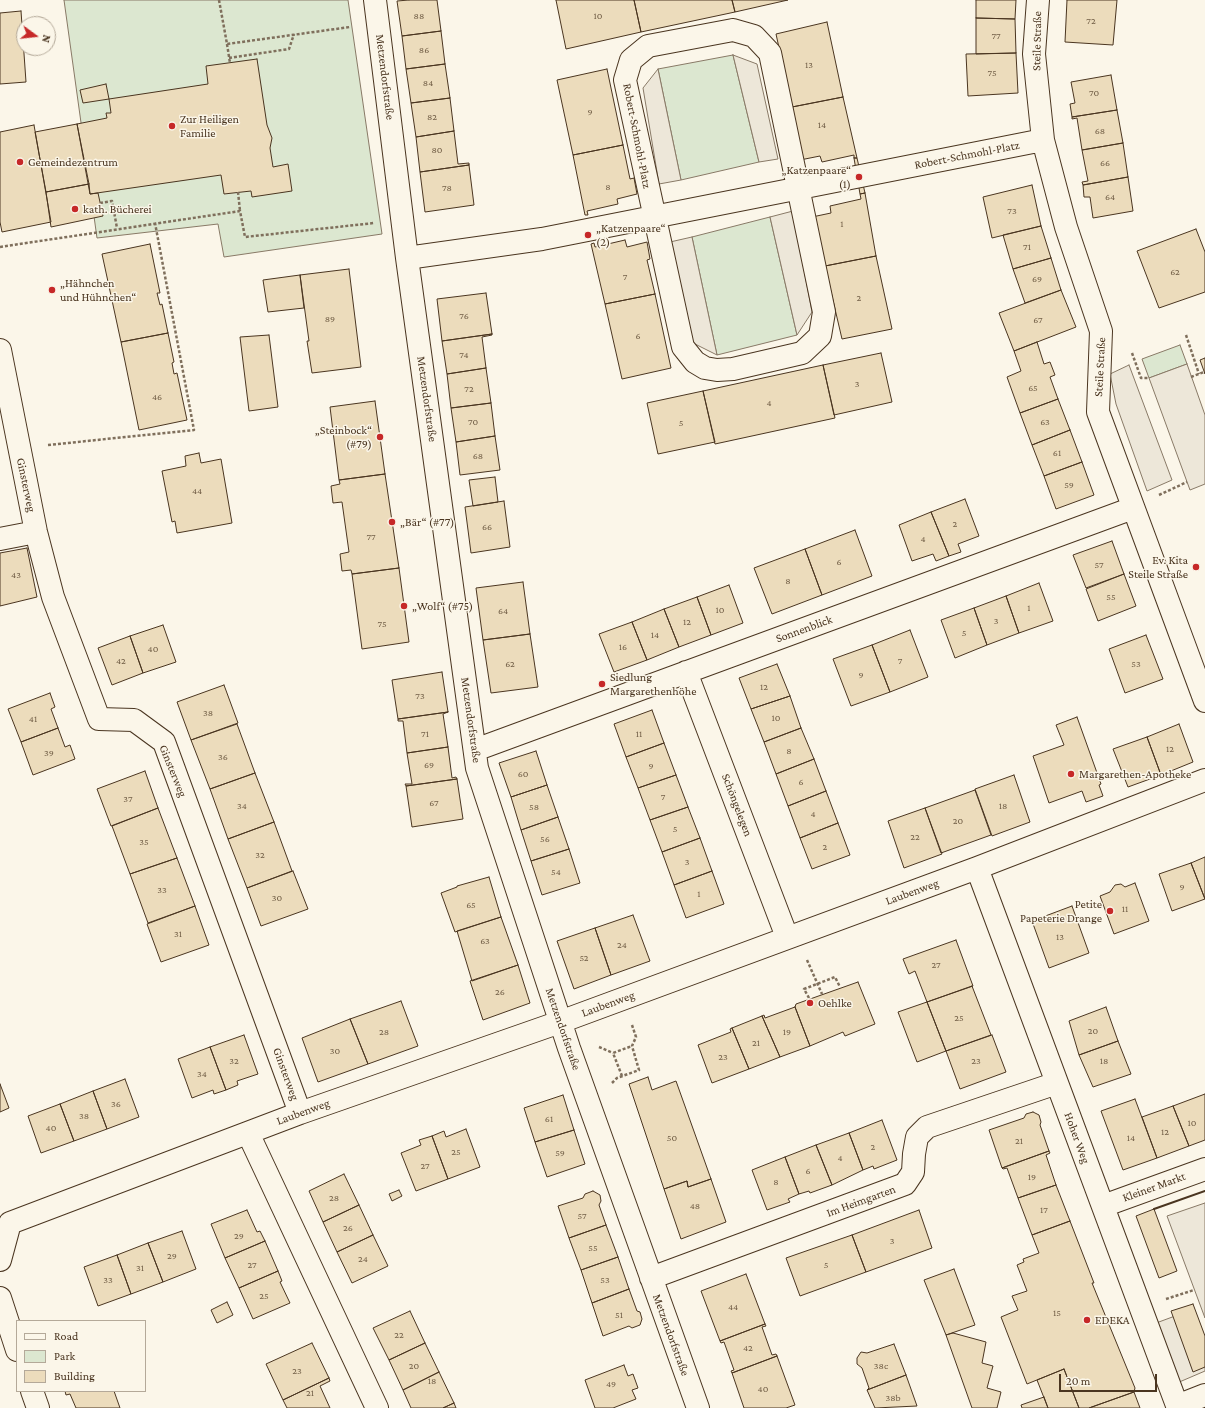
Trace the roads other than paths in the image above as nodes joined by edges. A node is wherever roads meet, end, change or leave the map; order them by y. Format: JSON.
{"nodes":[{"id":1,"x":375,"y":0,"type":"edge"},
{"id":2,"x":1038,"y":0,"type":"edge"},
{"id":3,"x":1043,"y":140,"type":"junction"},
{"id":4,"x":798,"y":189,"type":"junction"},
{"id":5,"x":654,"y":216,"type":"junction"},
{"id":6,"x":407,"y":258,"type":"junction"},
{"id":7,"x":0,"y":350,"type":"edge"},
{"id":8,"x":1133,"y":508,"type":"junction"},
{"id":9,"x":36,"y":532,"type":"junction"},
{"id":10,"x":0,"y":539,"type":"edge"},
{"id":11,"x":686,"y":672,"type":"junction"},
{"id":12,"x":1205,"y":701,"type":"edge"},
{"id":13,"x":475,"y":750,"type":"junction"},
{"id":14,"x":1205,"y":780,"type":"edge"},
{"id":15,"x":977,"y":868,"type":"junction"},
{"id":16,"x":787,"y":937,"type":"junction"},
{"id":17,"x":560,"y":1022,"type":"junction"},
{"id":18,"x":1057,"y":1083,"type":"junction"},
{"id":19,"x":300,"y":1112,"type":"junction"},
{"id":20,"x":248,"y":1133,"type":"junction"},
{"id":21,"x":1205,"y":1169,"type":"edge"},
{"id":22,"x":1102,"y":1206,"type":"junction"},
{"id":23,"x":5,"y":1221,"type":"edge"},
{"id":24,"x":0,"y":1260,"type":"edge"},
{"id":25,"x":650,"y":1278,"type":"junction"},
{"id":26,"x":0,"y":1298,"type":"edge"},
{"id":27,"x":16,"y":1347,"type":"edge"},
{"id":28,"x":32,"y":1392,"type":"edge"},
{"id":29,"x":1205,"y":1395,"type":"edge"},
{"id":30,"x":1177,"y":1407,"type":"edge"},
{"id":31,"x":38,"y":1408,"type":"edge"},
{"id":32,"x":377,"y":1408,"type":"edge"},
{"id":33,"x":698,"y":1408,"type":"edge"}],
"edges":[{"from":1,"to":6,"type":"street","name":"Metzendorfstraße"},
{"from":2,"to":3,"type":"street","name":"Steile Straße"},
{"from":3,"to":4,"type":"street","name":"Robert-Schmohl-Platz"},
{"from":3,"to":8,"type":"street","name":"Steile Straße"},
{"from":4,"to":5,"type":"street","name":"Robert-Schmohl-Platz"},
{"from":4,"to":5,"type":"street","name":"Robert-Schmohl-Platz"},
{"from":4,"to":5,"type":"street","name":"Robert-Schmohl-Platz"},
{"from":5,"to":6,"type":"street","name":"Robert-Schmohl-Platz"},
{"from":6,"to":13,"type":"street","name":"Metzendorfstraße"},
{"from":7,"to":9,"type":"street","name":"Ginsterweg"},
{"from":8,"to":11,"type":"street","name":"Sonnenblick"},
{"from":8,"to":12,"type":"street","name":"Steile Straße"},
{"from":9,"to":10,"type":"street"},
{"from":9,"to":19,"type":"street","name":"Ginsterweg"},
{"from":11,"to":13,"type":"street","name":"Sonnenblick"},
{"from":11,"to":16,"type":"street","name":"Schöngelegen"},
{"from":13,"to":17,"type":"street","name":"Metzendorfstraße"},
{"from":14,"to":15,"type":"street","name":"Laubenweg"},
{"from":15,"to":16,"type":"street","name":"Laubenweg"},
{"from":15,"to":18,"type":"street","name":"Hoher Weg"},
{"from":16,"to":17,"type":"street","name":"Laubenweg"},
{"from":17,"to":19,"type":"street","name":"Laubenweg"},
{"from":17,"to":25,"type":"street","name":"Metzendorfstraße"},
{"from":18,"to":22,"type":"street","name":"Hoher Weg"},
{"from":18,"to":25,"type":"street","name":"Im Heimgarten"},
{"from":19,"to":20,"type":"street","name":"Laubenweg"},
{"from":20,"to":23,"type":"street","name":"Laubenweg"},
{"from":20,"to":32,"type":"street"},
{"from":21,"to":22,"type":"street","name":"Kleiner Markt"},
{"from":22,"to":30,"type":"street","name":"Hoher Weg"},
{"from":23,"to":24,"type":"street"},
{"from":25,"to":33,"type":"street","name":"Metzendorfstraße"},
{"from":26,"to":27,"type":"street"},
{"from":28,"to":31,"type":"street"},
{"from":29,"to":30,"type":"street"}]}
